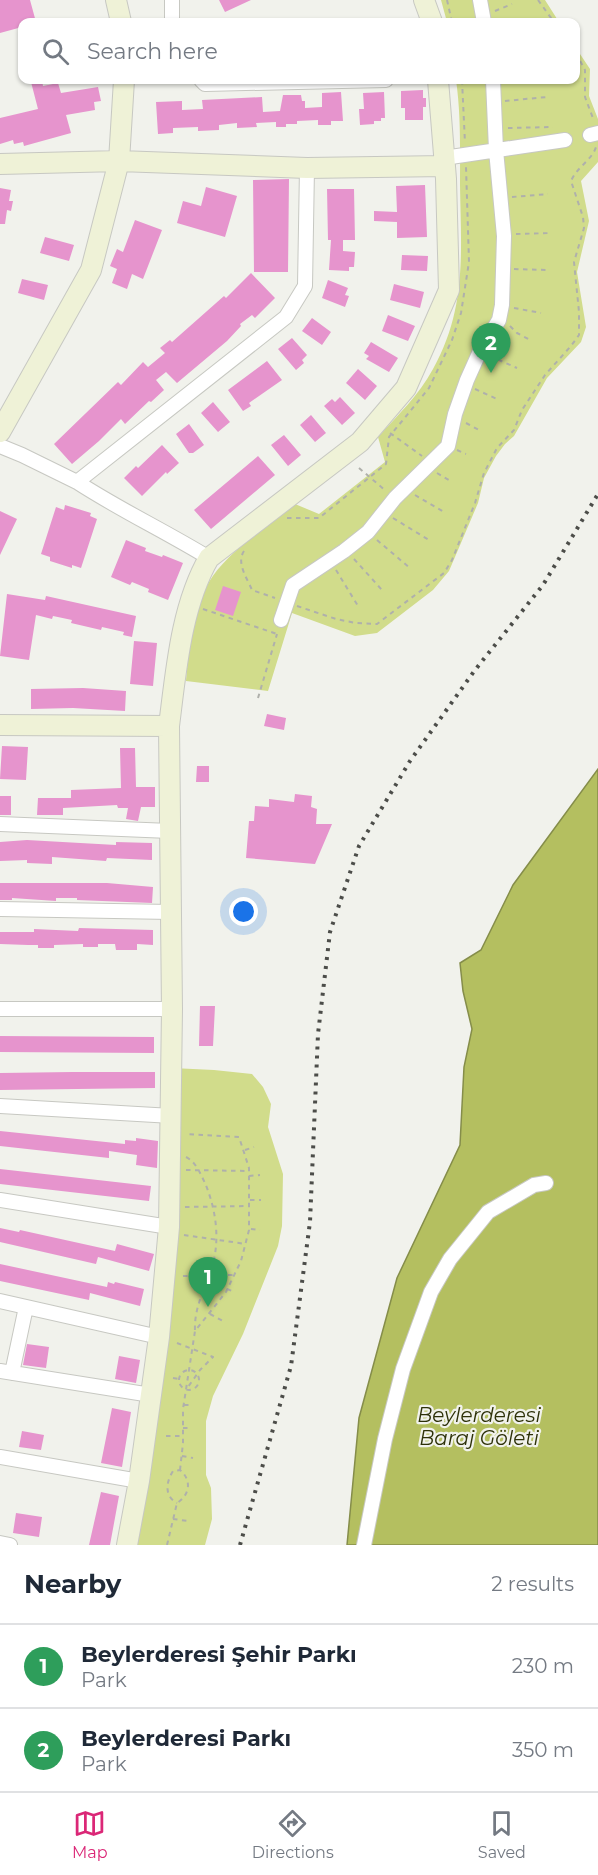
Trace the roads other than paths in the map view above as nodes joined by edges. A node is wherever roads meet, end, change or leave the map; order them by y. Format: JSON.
{"nodes":[{"id":1,"x":116,"y":0,"type":"edge"},
{"id":2,"x":172,"y":0,"type":"edge"},
{"id":3,"x":424,"y":0,"type":"edge"},
{"id":4,"x":480,"y":0,"type":"edge"},
{"id":5,"x":120,"y":18,"type":"edge"},
{"id":6,"x":172,"y":18,"type":"edge"},
{"id":7,"x":431,"y":18,"type":"edge"},
{"id":8,"x":483,"y":18,"type":"edge"},
{"id":9,"x":124,"y":84,"type":"edge"},
{"id":10,"x":438,"y":84,"type":"edge"},
{"id":11,"x":493,"y":84,"type":"edge"},
{"id":12,"x":565,"y":140,"type":"dead end"},
{"id":13,"x":496,"y":150,"type":"junction"},
{"id":14,"x":119,"y":161,"type":"junction"},
{"id":15,"x":445,"y":162,"type":"junction"},
{"id":16,"x":0,"y":164,"type":"edge"},
{"id":17,"x":307,"y":168,"type":"junction"},
{"id":18,"x":0,"y":432,"type":"edge"},
{"id":19,"x":0,"y":446,"type":"edge"},
{"id":20,"x":77,"y":482,"type":"junction"},
{"id":21,"x":209,"y":558,"type":"junction"},
{"id":22,"x":279,"y":627,"type":"road end"},
{"id":23,"x":0,"y":725,"type":"edge"},
{"id":24,"x":169,"y":726,"type":"junction"},
{"id":25,"x":0,"y":824,"type":"edge"},
{"id":26,"x":170,"y":831,"type":"junction"},
{"id":27,"x":0,"y":909,"type":"edge"},
{"id":28,"x":171,"y":912,"type":"junction"},
{"id":29,"x":172,"y":1008,"type":"junction"},
{"id":30,"x":0,"y":1009,"type":"edge"},
{"id":31,"x":0,"y":1106,"type":"edge"},
{"id":32,"x":172,"y":1116,"type":"junction"},
{"id":33,"x":546,"y":1183,"type":"dead end"},
{"id":34,"x":0,"y":1200,"type":"edge"},
{"id":35,"x":176,"y":1231,"type":"junction"},
{"id":36,"x":0,"y":1301,"type":"edge"},
{"id":37,"x":26,"y":1307,"type":"junction"},
{"id":38,"x":168,"y":1340,"type":"junction"},
{"id":39,"x":6,"y":1372,"type":"edge"},
{"id":40,"x":151,"y":1395,"type":"junction"},
{"id":41,"x":0,"y":1457,"type":"edge"},
{"id":42,"x":140,"y":1481,"type":"junction"},
{"id":43,"x":0,"y":1543,"type":"edge"},
{"id":44,"x":10,"y":1545,"type":"edge"},
{"id":45,"x":127,"y":1545,"type":"edge"},
{"id":46,"x":364,"y":1545,"type":"edge"}],
"edges":[{"from":1,"to":5,"type":"main road"},
{"from":2,"to":6,"type":"street"},
{"from":3,"to":7,"type":"main road"},
{"from":4,"to":8,"type":"street"},
{"from":9,"to":14,"type":"main road"},
{"from":10,"to":15,"type":"main road"},
{"from":11,"to":13,"type":"street"},
{"from":12,"to":13,"type":"street"},
{"from":13,"to":15,"type":"street"},
{"from":13,"to":22,"type":"street"},
{"from":14,"to":16,"type":"main road"},
{"from":14,"to":17,"type":"main road"},
{"from":14,"to":18,"type":"main road"},
{"from":15,"to":17,"type":"main road"},
{"from":15,"to":21,"type":"main road"},
{"from":17,"to":20,"type":"street"},
{"from":19,"to":20,"type":"street"},
{"from":20,"to":21,"type":"street"},
{"from":21,"to":24,"type":"main road"},
{"from":23,"to":24,"type":"main road"},
{"from":24,"to":26,"type":"main road"},
{"from":25,"to":26,"type":"street"},
{"from":26,"to":28,"type":"main road"},
{"from":27,"to":28,"type":"street"},
{"from":28,"to":29,"type":"main road"},
{"from":29,"to":30,"type":"street"},
{"from":29,"to":32,"type":"main road"},
{"from":31,"to":32,"type":"street"},
{"from":32,"to":35,"type":"main road"},
{"from":33,"to":46,"type":"street"},
{"from":34,"to":35,"type":"street"},
{"from":35,"to":38,"type":"main road"},
{"from":36,"to":37,"type":"street"},
{"from":37,"to":38,"type":"street"},
{"from":37,"to":39,"type":"street"},
{"from":38,"to":40,"type":"main road"},
{"from":39,"to":40,"type":"street"},
{"from":40,"to":42,"type":"main road"},
{"from":41,"to":42,"type":"street"},
{"from":42,"to":45,"type":"main road"},
{"from":43,"to":44,"type":"street"}]}
